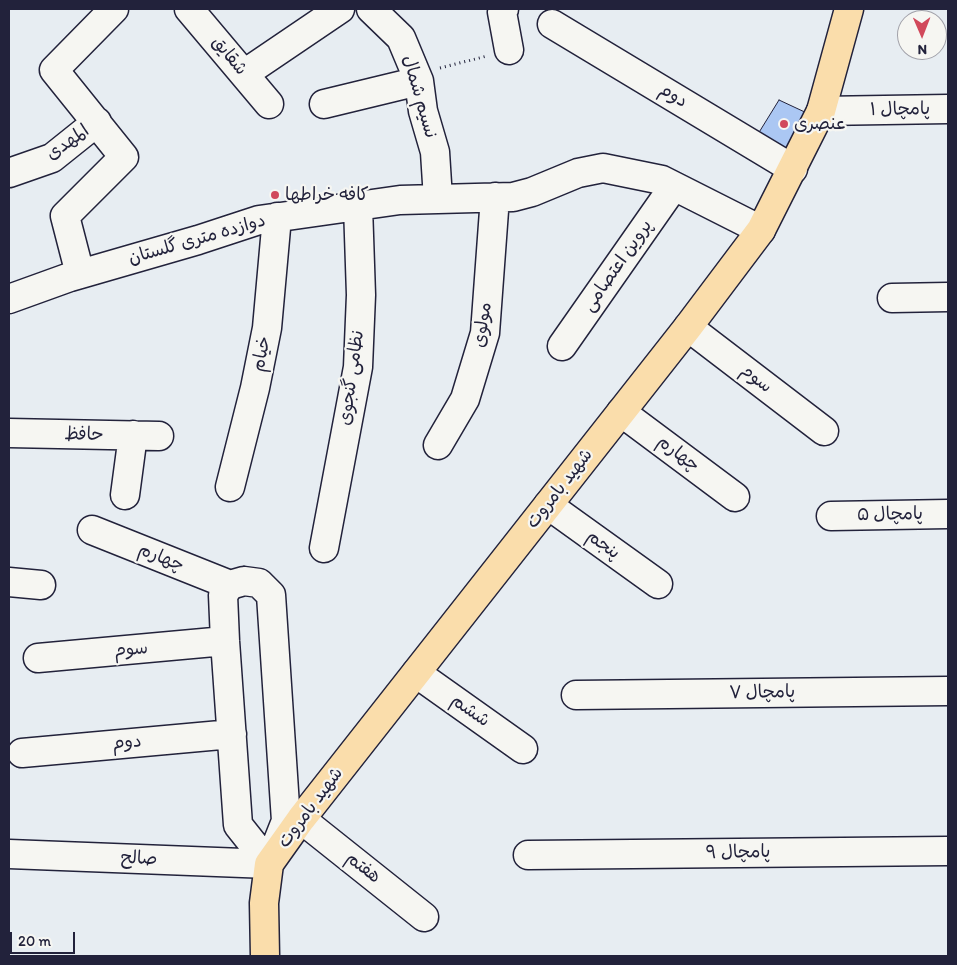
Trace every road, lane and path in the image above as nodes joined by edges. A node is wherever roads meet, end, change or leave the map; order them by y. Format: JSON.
{"nodes":[{"id":1,"x":114,"y":9,"type":"edge"},
{"id":2,"x":189,"y":9,"type":"edge"},
{"id":3,"x":340,"y":9,"type":"edge"},
{"id":4,"x":371,"y":9,"type":"edge"},
{"id":5,"x":504,"y":9,"type":"edge"},
{"id":6,"x":849,"y":9,"type":"edge"},
{"id":7,"x":552,"y":24,"type":"dead end"},
{"id":8,"x":509,"y":50,"type":"joint"},
{"id":9,"x":244,"y":74,"type":"junction"},
{"id":10,"x":417,"y":78,"type":"junction"},
{"id":11,"x":269,"y":104,"type":"dead end"},
{"id":12,"x":324,"y":104,"type":"dead end"},
{"id":13,"x":948,"y":109,"type":"edge"},
{"id":14,"x":821,"y":111,"type":"junction"},
{"id":15,"x":97,"y":122,"type":"junction"},
{"id":16,"x":793,"y":169,"type":"junction"},
{"id":17,"x":9,"y":173,"type":"edge"},
{"id":18,"x":674,"y":186,"type":"junction"},
{"id":19,"x":494,"y":197,"type":"junction"},
{"id":20,"x":438,"y":199,"type":"junction"},
{"id":21,"x":358,"y":206,"type":"junction"},
{"id":22,"x":277,"y":217,"type":"junction"},
{"id":23,"x":761,"y":230,"type":"junction"},
{"id":24,"x":80,"y":274,"type":"junction"},
{"id":25,"x":948,"y":297,"type":"edge"},
{"id":26,"x":892,"y":298,"type":"dead end"},
{"id":27,"x":9,"y":299,"type":"edge"},
{"id":28,"x":688,"y":327,"type":"junction"},
{"id":29,"x":562,"y":346,"type":"dead end"},
{"id":30,"x":621,"y":412,"type":"junction"},
{"id":31,"x":824,"y":431,"type":"dead end"},
{"id":32,"x":9,"y":433,"type":"edge"},
{"id":33,"x":438,"y":444,"type":"dead end"},
{"id":34,"x":230,"y":487,"type":"dead end"},
{"id":35,"x":125,"y":495,"type":"dead end"},
{"id":36,"x":735,"y":497,"type":"dead end"},
{"id":37,"x":548,"y":505,"type":"junction"},
{"id":38,"x":948,"y":514,"type":"edge"},
{"id":39,"x":831,"y":516,"type":"dead end"},
{"id":40,"x":92,"y":530,"type":"dead end"},
{"id":41,"x":324,"y":548,"type":"dead end"},
{"id":42,"x":9,"y":582,"type":"edge"},
{"id":43,"x":658,"y":584,"type":"dead end"},
{"id":44,"x":41,"y":585,"type":"dead end"},
{"id":45,"x":230,"y":585,"type":"junction"},
{"id":46,"x":225,"y":641,"type":"junction"},
{"id":47,"x":38,"y":658,"type":"dead end"},
{"id":48,"x":416,"y":673,"type":"junction"},
{"id":49,"x":948,"y":691,"type":"edge"},
{"id":50,"x":576,"y":695,"type":"dead end"},
{"id":51,"x":232,"y":734,"type":"junction"},
{"id":52,"x":524,"y":749,"type":"dead end"},
{"id":53,"x":22,"y":753,"type":"dead end"},
{"id":54,"x":301,"y":819,"type":"junction"},
{"id":55,"x":948,"y":851,"type":"edge"},
{"id":56,"x":9,"y":854,"type":"edge"},
{"id":57,"x":528,"y":855,"type":"dead end"},
{"id":58,"x":269,"y":864,"type":"junction"},
{"id":59,"x":424,"y":917,"type":"dead end"},
{"id":60,"x":265,"y":956,"type":"edge"}],
"edges":[{"from":1,"to":15,"type":"street"},
{"from":2,"to":9,"type":"street","name":"شقایق"},
{"from":3,"to":9,"type":"street"},
{"from":4,"to":10,"type":"street","name":"نسیم شمال"},
{"from":5,"to":8,"type":"street"},
{"from":6,"to":14,"type":"main road","name":"شهید بامروت"},
{"from":7,"to":16,"type":"street","name":"دوم"},
{"from":8,"to":10,"type":"path"},
{"from":9,"to":11,"type":"street","name":"شقایق"},
{"from":10,"to":12,"type":"street"},
{"from":10,"to":20,"type":"street","name":"نسیم شمال"},
{"from":13,"to":14,"type":"street","name":"پامچال ۱"},
{"from":14,"to":16,"type":"main road","name":"شهید بامروت"},
{"from":15,"to":17,"type":"street","name":"المهدی"},
{"from":15,"to":24,"type":"street"},
{"from":16,"to":23,"type":"main road","name":"شهید بامروت"},
{"from":18,"to":19,"type":"street","name":"دوازده متری گلستان"},
{"from":18,"to":23,"type":"street","name":"دوازده متری گلستان"},
{"from":18,"to":29,"type":"street","name":"پروین اعتصامی"},
{"from":19,"to":20,"type":"street","name":"دوازده متری گلستان"},
{"from":19,"to":33,"type":"street","name":"مولوی"},
{"from":20,"to":21,"type":"street","name":"دوازده متری گلستان"},
{"from":21,"to":22,"type":"street","name":"دوازده متری گلستان"},
{"from":21,"to":41,"type":"street","name":"نظامی گنجوی"},
{"from":22,"to":24,"type":"street","name":"دوازده متری گلستان"},
{"from":22,"to":34,"type":"street","name":"خیام"},
{"from":23,"to":28,"type":"main road","name":"شهید بامروت"},
{"from":24,"to":27,"type":"street","name":"دوازده متری گلستان"},
{"from":25,"to":26,"type":"street"},
{"from":28,"to":30,"type":"main road","name":"شهید بامروت"},
{"from":28,"to":31,"type":"street","name":"سوم"},
{"from":30,"to":36,"type":"street","name":"چهارم"},
{"from":30,"to":37,"type":"main road","name":"شهید بامروت"},
{"from":32,"to":35,"type":"street","name":"حافظ"},
{"from":37,"to":43,"type":"street","name":"پنجم"},
{"from":37,"to":48,"type":"main road","name":"شهید بامروت"},
{"from":38,"to":39,"type":"street","name":"پامچال ۵"},
{"from":40,"to":45,"type":"street","name":"چهارم"},
{"from":42,"to":44,"type":"street"},
{"from":45,"to":46,"type":"street"},
{"from":45,"to":58,"type":"street"},
{"from":46,"to":47,"type":"street","name":"سوم"},
{"from":46,"to":51,"type":"street"},
{"from":48,"to":52,"type":"street","name":"ششم"},
{"from":48,"to":54,"type":"main road","name":"شهید بامروت"},
{"from":49,"to":50,"type":"street","name":"پامچال ۷"},
{"from":51,"to":53,"type":"street","name":"دوم"},
{"from":51,"to":58,"type":"street"},
{"from":54,"to":58,"type":"main road","name":"شهید بامروت"},
{"from":54,"to":59,"type":"street","name":"هفتم"},
{"from":55,"to":57,"type":"street","name":"پامچال ۹"},
{"from":56,"to":58,"type":"street","name":"صالح"},
{"from":58,"to":60,"type":"main road","name":"شهید بامروت"}]}
